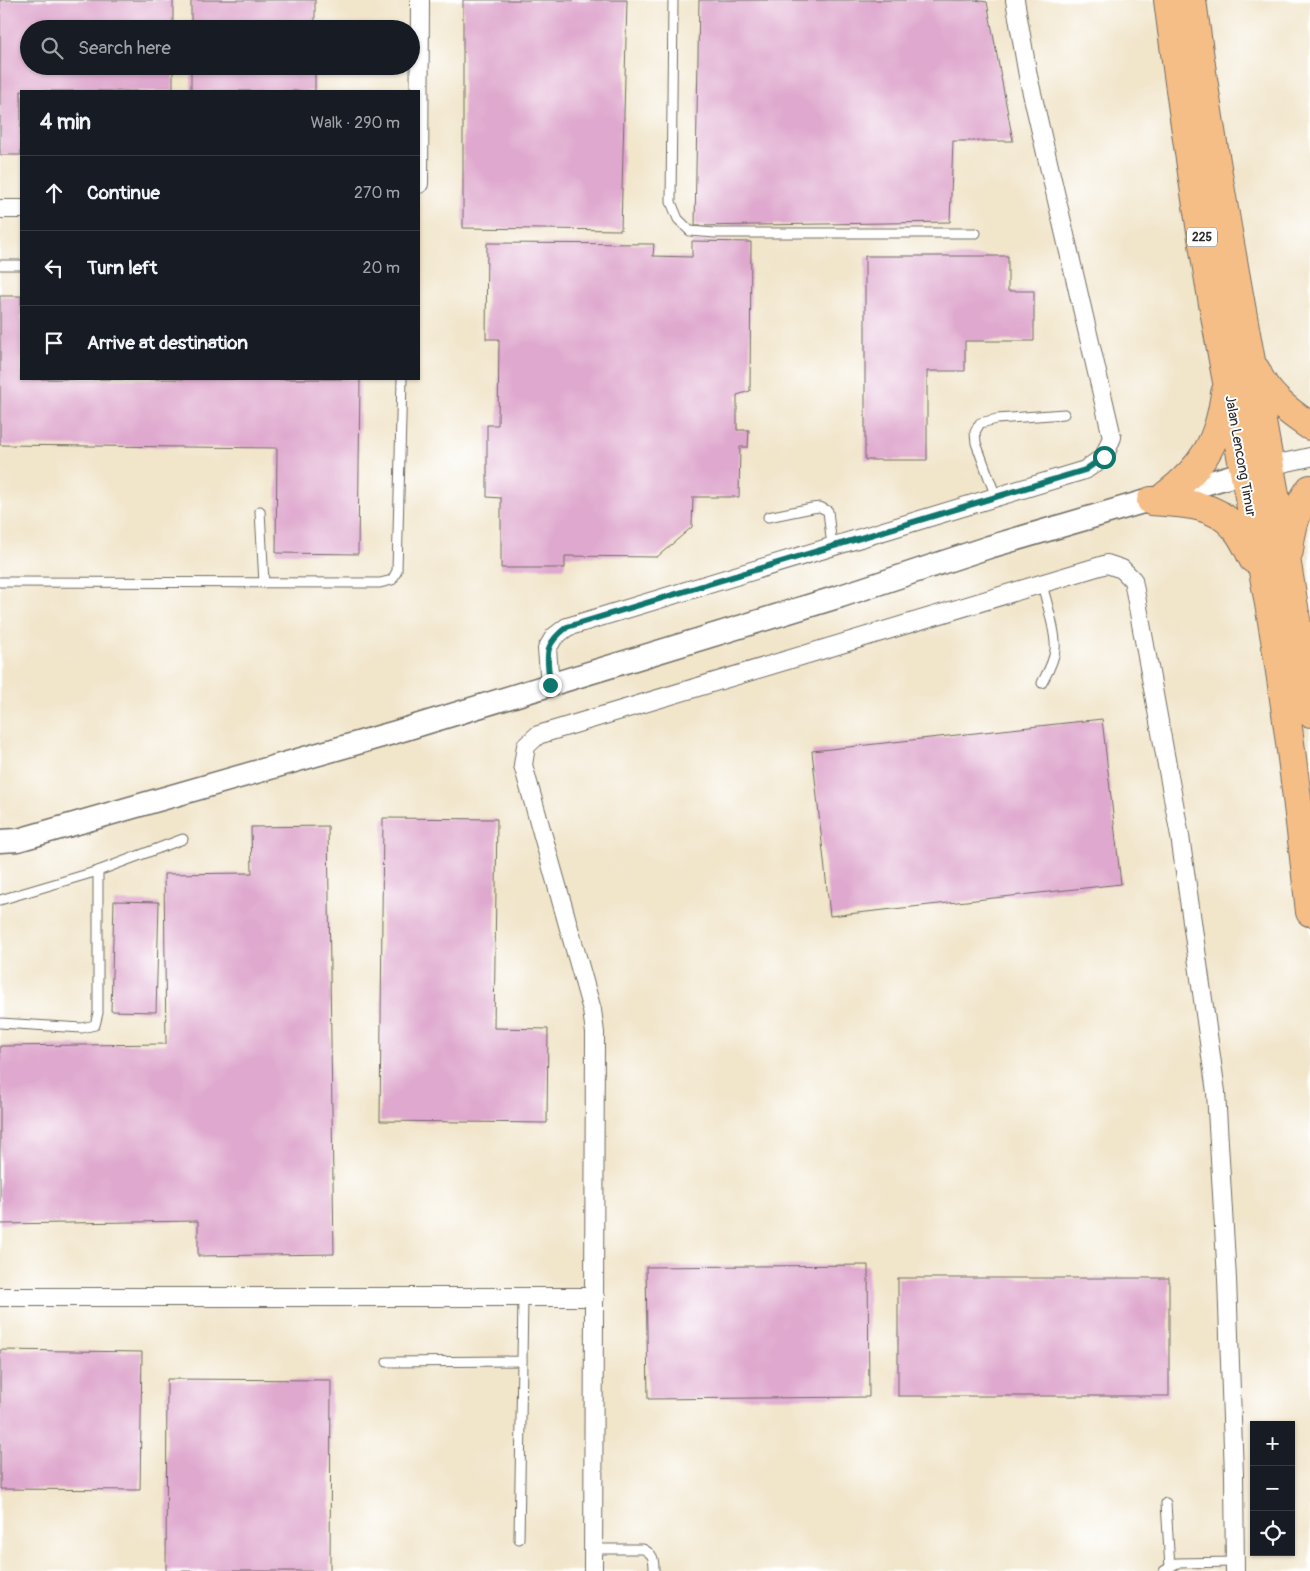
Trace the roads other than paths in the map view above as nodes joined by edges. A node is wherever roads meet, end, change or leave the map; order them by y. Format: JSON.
{"nodes":[{"id":1,"x":420,"y":0,"type":"edge"},
{"id":2,"x":673,"y":0,"type":"edge"},
{"id":3,"x":1015,"y":0,"type":"edge"},
{"id":4,"x":1168,"y":0,"type":"edge"},
{"id":5,"x":1192,"y":0,"type":"edge"},
{"id":6,"x":420,"y":20,"type":"edge"},
{"id":7,"x":420,"y":75,"type":"edge"},
{"id":8,"x":420,"y":90,"type":"edge"},
{"id":9,"x":0,"y":209,"type":"edge"},
{"id":10,"x":20,"y":209,"type":"edge"},
{"id":11,"x":976,"y":234,"type":"dead end"},
{"id":12,"x":0,"y":265,"type":"edge"},
{"id":13,"x":20,"y":266,"type":"edge"},
{"id":14,"x":1248,"y":350,"type":"junction"},
{"id":15,"x":1227,"y":379,"type":"junction"},
{"id":16,"x":402,"y":380,"type":"edge"},
{"id":17,"x":1064,"y":414,"type":"dead end"},
{"id":18,"x":1310,"y":426,"type":"edge"},
{"id":19,"x":1310,"y":457,"type":"edge"},
{"id":20,"x":1257,"y":469,"type":"junction"},
{"id":21,"x":1310,"y":489,"type":"edge"},
{"id":22,"x":996,"y":497,"type":"junction"},
{"id":23,"x":1158,"y":498,"type":"junction"},
{"id":24,"x":260,"y":511,"type":"dead end"},
{"id":25,"x":768,"y":517,"type":"dead end"},
{"id":26,"x":832,"y":546,"type":"junction"},
{"id":27,"x":1275,"y":572,"type":"junction"},
{"id":28,"x":0,"y":582,"type":"edge"},
{"id":29,"x":264,"y":583,"type":"junction"},
{"id":30,"x":1042,"y":584,"type":"junction"},
{"id":31,"x":1042,"y":683,"type":"dead end"},
{"id":32,"x":550,"y":685,"type":"junction"},
{"id":33,"x":1310,"y":714,"type":"edge"},
{"id":34,"x":183,"y":839,"type":"dead end"},
{"id":35,"x":0,"y":841,"type":"edge"},
{"id":36,"x":98,"y":871,"type":"junction"},
{"id":37,"x":0,"y":900,"type":"edge"},
{"id":38,"x":1310,"y":912,"type":"edge"},
{"id":39,"x":0,"y":1023,"type":"edge"},
{"id":40,"x":0,"y":1297,"type":"edge"},
{"id":41,"x":523,"y":1297,"type":"junction"},
{"id":42,"x":595,"y":1297,"type":"junction"},
{"id":43,"x":522,"y":1361,"type":"junction"},
{"id":44,"x":387,"y":1362,"type":"dead end"},
{"id":45,"x":1166,"y":1503,"type":"dead end"},
{"id":46,"x":519,"y":1539,"type":"dead end"},
{"id":47,"x":594,"y":1549,"type":"junction"},
{"id":48,"x":1235,"y":1567,"type":"edge"},
{"id":49,"x":1172,"y":1568,"type":"edge"},
{"id":50,"x":593,"y":1571,"type":"edge"},
{"id":51,"x":654,"y":1571,"type":"edge"}],
"edges":[{"from":1,"to":6,"type":"street"},
{"from":2,"to":11,"type":"lane"},
{"from":3,"to":22,"type":"street"},
{"from":4,"to":15,"type":"highway","name":"Jalan Lencong Timur","number":"225"},
{"from":5,"to":14,"type":"highway","name":"Jalan Lencong Timur","number":"225"},
{"from":7,"to":8,"type":"street"},
{"from":9,"to":10,"type":"street"},
{"from":12,"to":13,"type":"lane"},
{"from":14,"to":18,"type":"highway"},
{"from":14,"to":20,"type":"highway","name":"Jalan Lencong Timur","number":"225"},
{"from":15,"to":20,"type":"highway","name":"Jalan Lencong Timur","number":"225"},
{"from":15,"to":23,"type":"highway"},
{"from":16,"to":29,"type":"lane"},
{"from":17,"to":22,"type":"lane"},
{"from":19,"to":20,"type":"street"},
{"from":20,"to":23,"type":"street"},
{"from":20,"to":27,"type":"highway","name":"Jalan Lencong Timur","number":"225"},
{"from":21,"to":27,"type":"highway"},
{"from":22,"to":26,"type":"street"},
{"from":23,"to":27,"type":"highway"},
{"from":23,"to":32,"type":"street"},
{"from":24,"to":29,"type":"lane"},
{"from":25,"to":26,"type":"lane"},
{"from":26,"to":32,"type":"street"},
{"from":27,"to":33,"type":"highway","name":"Jalan Lencong Timur","number":"225"},
{"from":27,"to":38,"type":"highway","name":"Jalan Lencong Timur","number":"225"},
{"from":28,"to":29,"type":"lane"},
{"from":30,"to":31,"type":"lane"},
{"from":30,"to":42,"type":"street"},
{"from":30,"to":48,"type":"street"},
{"from":32,"to":35,"type":"street"},
{"from":34,"to":36,"type":"lane"},
{"from":36,"to":37,"type":"lane"},
{"from":36,"to":39,"type":"lane"},
{"from":40,"to":41,"type":"street"},
{"from":41,"to":42,"type":"street"},
{"from":41,"to":43,"type":"lane"},
{"from":42,"to":47,"type":"street"},
{"from":43,"to":44,"type":"lane"},
{"from":43,"to":46,"type":"lane"},
{"from":45,"to":49,"type":"lane"},
{"from":47,"to":50,"type":"street"},
{"from":47,"to":51,"type":"lane"},
{"from":48,"to":49,"type":"lane"}]}
